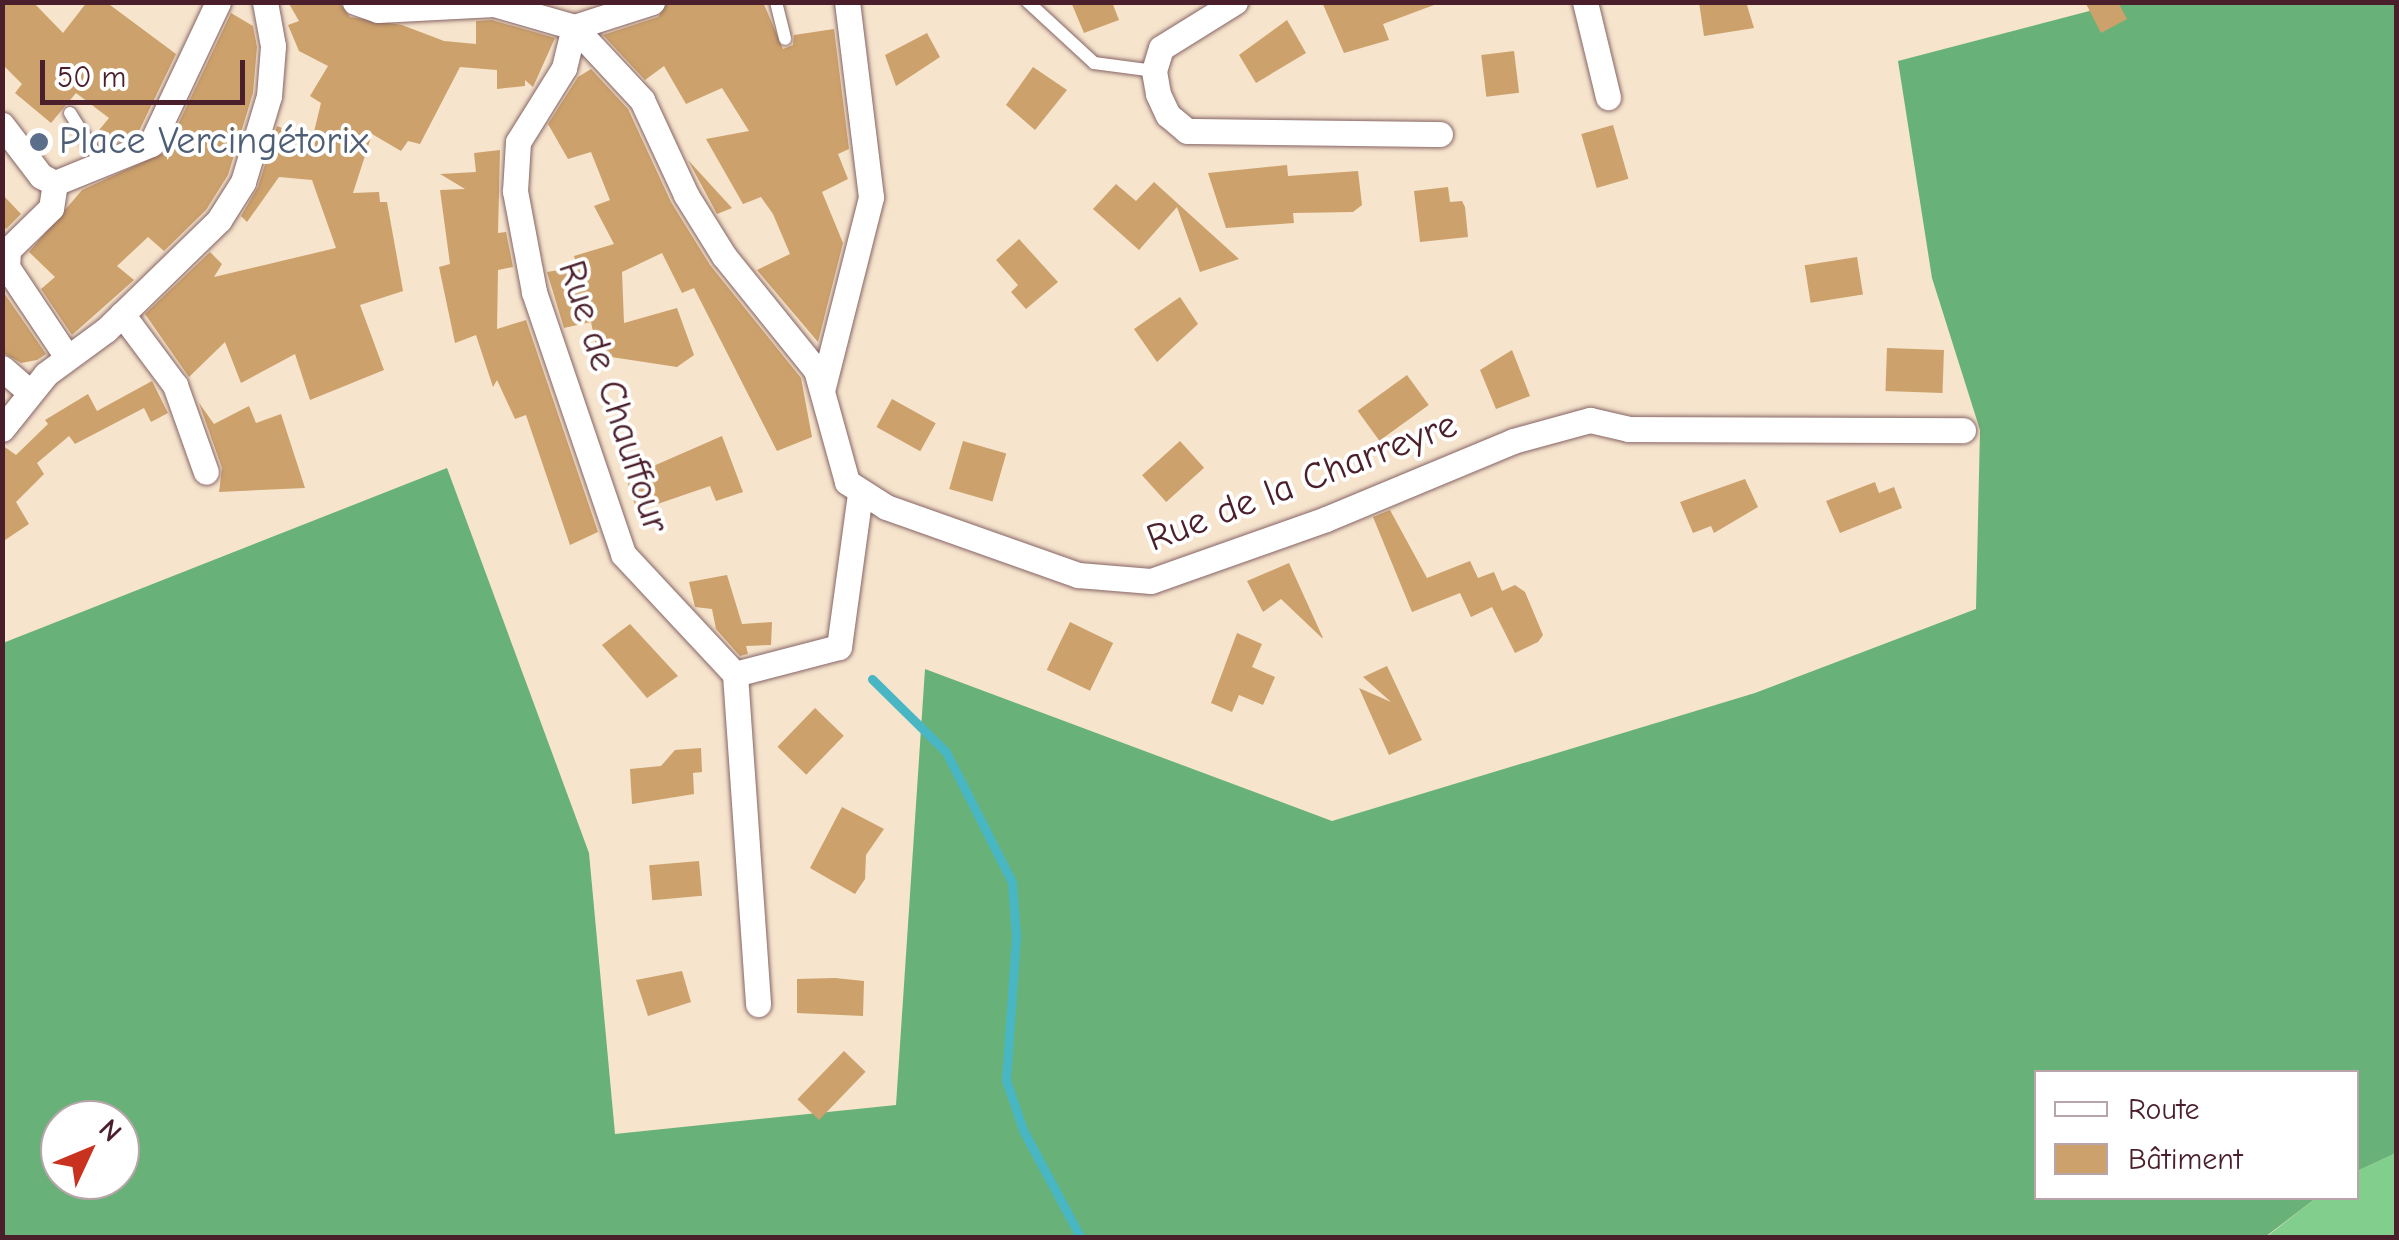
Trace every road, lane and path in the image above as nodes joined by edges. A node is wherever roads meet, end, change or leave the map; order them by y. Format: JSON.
{"nodes":[{"id":1,"x":218,"y":2,"type":"edge"},
{"id":2,"x":265,"y":2,"type":"edge"},
{"id":3,"x":355,"y":2,"type":"edge"},
{"id":4,"x":652,"y":2,"type":"edge"},
{"id":5,"x":776,"y":2,"type":"edge"},
{"id":6,"x":848,"y":2,"type":"edge"},
{"id":7,"x":1028,"y":2,"type":"edge"},
{"id":8,"x":1235,"y":2,"type":"edge"},
{"id":9,"x":1585,"y":2,"type":"edge"},
{"id":10,"x":574,"y":26,"type":"junction"},
{"id":11,"x":784,"y":39,"type":"dead end"},
{"id":12,"x":1154,"y":71,"type":"junction"},
{"id":13,"x":1608,"y":97,"type":"dead end"},
{"id":14,"x":70,"y":114,"type":"dead end"},
{"id":15,"x":2,"y":126,"type":"edge"},
{"id":16,"x":1440,"y":134,"type":"dead end"},
{"id":17,"x":100,"y":161,"type":"junction"},
{"id":18,"x":55,"y":183,"type":"junction"},
{"id":19,"x":122,"y":314,"type":"junction"},
{"id":20,"x":67,"y":357,"type":"junction"},
{"id":21,"x":2,"y":368,"type":"edge"},
{"id":22,"x":823,"y":386,"type":"junction"},
{"id":23,"x":30,"y":392,"type":"junction"},
{"id":24,"x":2,"y":430,"type":"edge"},
{"id":25,"x":1963,"y":430,"type":"dead end"},
{"id":26,"x":206,"y":472,"type":"dead end"},
{"id":27,"x":860,"y":494,"type":"junction"},
{"id":28,"x":735,"y":674,"type":"junction"},
{"id":29,"x":758,"y":1004,"type":"dead end"}],
"edges":[{"from":1,"to":17,"type":"street"},
{"from":2,"to":19,"type":"street"},
{"from":3,"to":10,"type":"street"},
{"from":4,"to":10,"type":"street"},
{"from":5,"to":11,"type":"lane"},
{"from":6,"to":22,"type":"street"},
{"from":7,"to":12,"type":"lane"},
{"from":8,"to":12,"type":"street"},
{"from":9,"to":13,"type":"street"},
{"from":10,"to":22,"type":"street"},
{"from":10,"to":28,"type":"street","name":"Rue de Chauffour"},
{"from":12,"to":16,"type":"street"},
{"from":14,"to":17,"type":"lane"},
{"from":15,"to":18,"type":"street"},
{"from":17,"to":18,"type":"street"},
{"from":18,"to":20,"type":"street"},
{"from":19,"to":20,"type":"street"},
{"from":19,"to":26,"type":"street"},
{"from":20,"to":23,"type":"street"},
{"from":21,"to":23,"type":"street"},
{"from":22,"to":27,"type":"street"},
{"from":23,"to":24,"type":"street"},
{"from":25,"to":27,"type":"street","name":"Rue de la Charreyre"},
{"from":27,"to":28,"type":"street"},
{"from":28,"to":29,"type":"street"}]}
